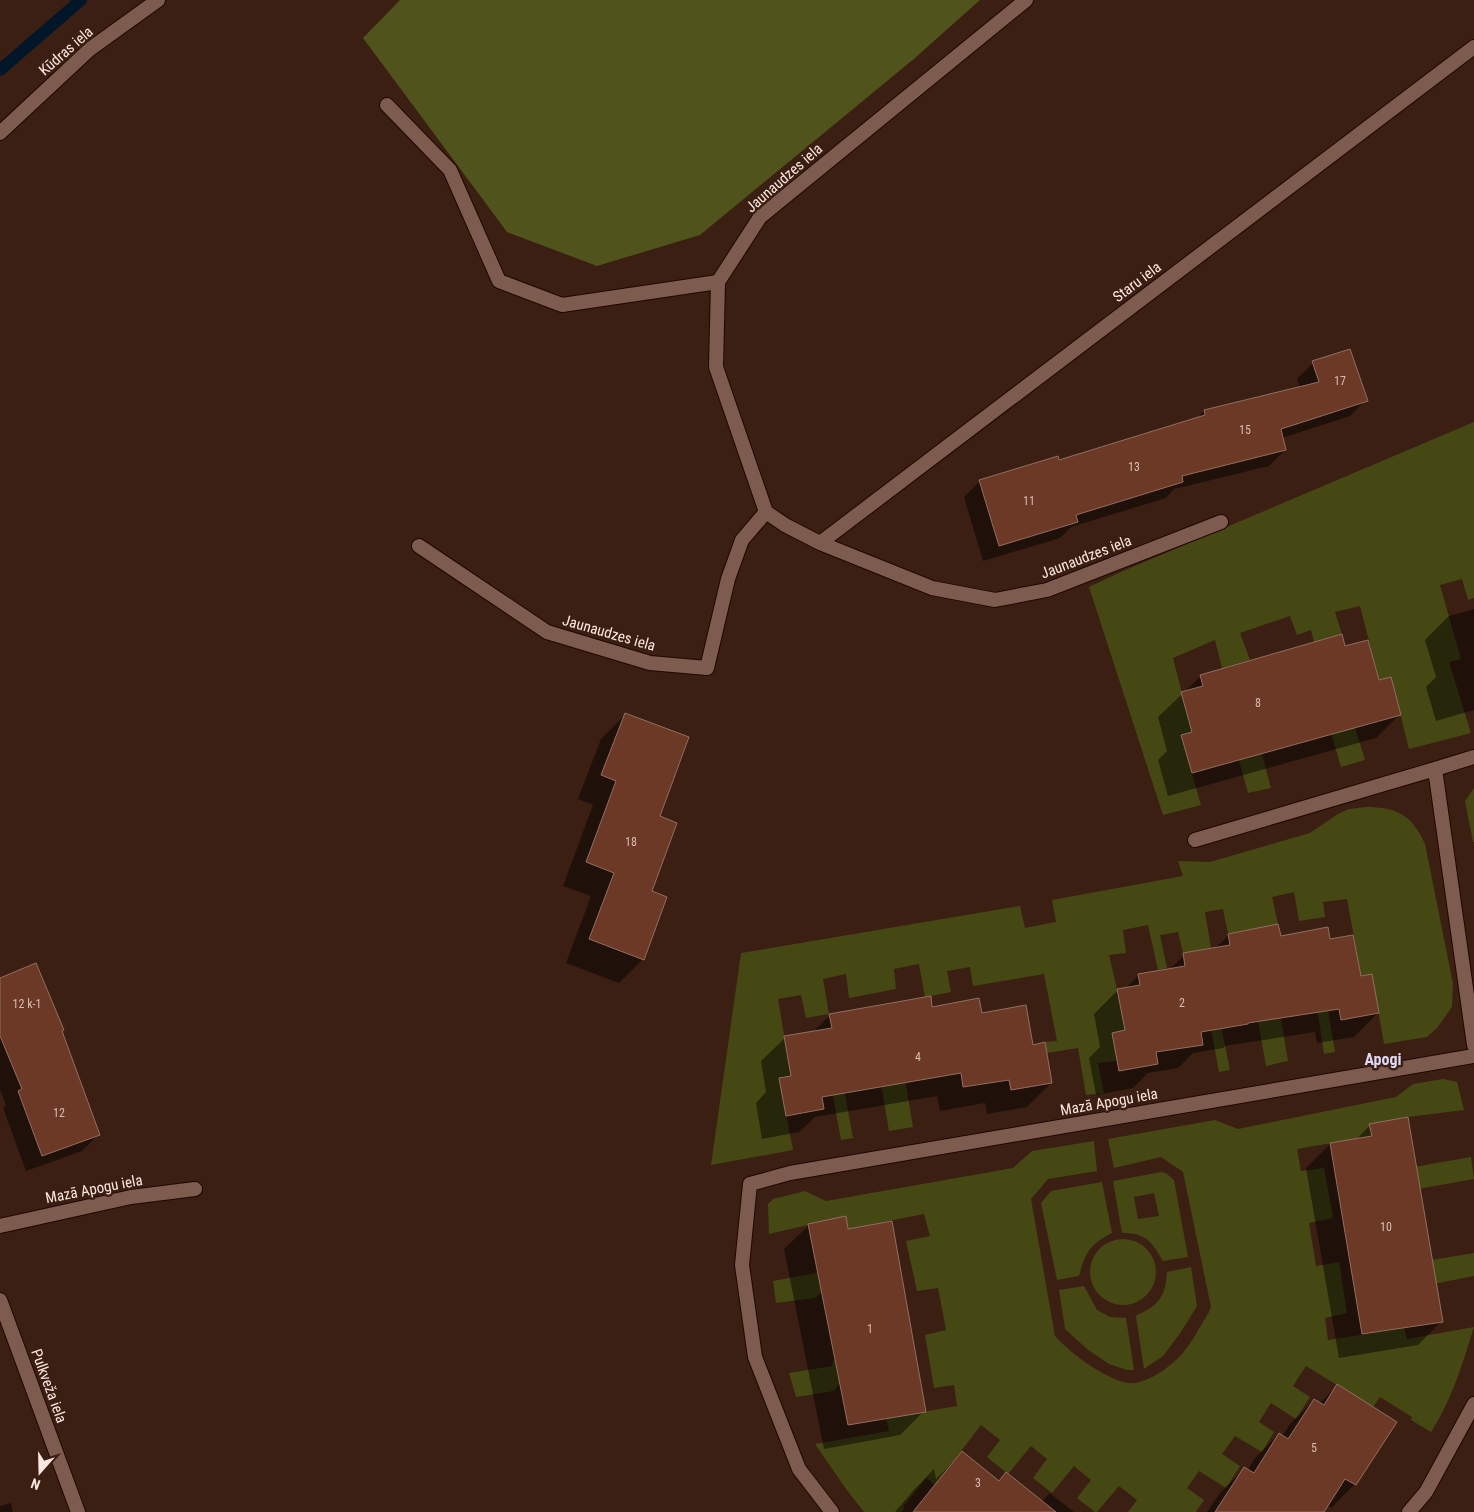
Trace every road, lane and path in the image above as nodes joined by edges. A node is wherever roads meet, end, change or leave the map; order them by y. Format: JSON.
{"nodes":[{"id":1,"x":158,"y":0,"type":"edge"},
{"id":2,"x":1026,"y":0,"type":"edge"},
{"id":3,"x":1474,"y":47,"type":"edge"},
{"id":4,"x":387,"y":105,"type":"dead end"},
{"id":5,"x":0,"y":133,"type":"edge"},
{"id":6,"x":718,"y":282,"type":"junction"},
{"id":7,"x":766,"y":512,"type":"junction"},
{"id":8,"x":1221,"y":522,"type":"dead end"},
{"id":9,"x":820,"y":543,"type":"junction"},
{"id":10,"x":419,"y":546,"type":"dead end"},
{"id":11,"x":1474,"y":757,"type":"edge"},
{"id":12,"x":1435,"y":768,"type":"junction"},
{"id":13,"x":1195,"y":840,"type":"dead end"},
{"id":14,"x":1474,"y":1045,"type":"edge"},
{"id":15,"x":1474,"y":1056,"type":"edge"},
{"id":16,"x":195,"y":1189,"type":"dead end"},
{"id":17,"x":0,"y":1226,"type":"edge"},
{"id":18,"x":0,"y":1300,"type":"edge"},
{"id":19,"x":1474,"y":1404,"type":"edge"},
{"id":20,"x":830,"y":1511,"type":"edge"},
{"id":21,"x":78,"y":1512,"type":"edge"},
{"id":22,"x":1409,"y":1512,"type":"edge"}],
"edges":[{"from":1,"to":5,"type":"street","name":"Kūdras iela"},
{"from":2,"to":6,"type":"street","name":"Jaunaudzes iela"},
{"from":3,"to":9,"type":"street","name":"Staru iela"},
{"from":4,"to":6,"type":"street"},
{"from":6,"to":7,"type":"street"},
{"from":7,"to":9,"type":"street","name":"Jaunaudzes iela"},
{"from":7,"to":10,"type":"street","name":"Jaunaudzes iela"},
{"from":8,"to":9,"type":"street","name":"Jaunaudzes iela"},
{"from":11,"to":12,"type":"street"},
{"from":12,"to":13,"type":"street"},
{"from":12,"to":14,"type":"street"},
{"from":15,"to":20,"type":"street","name":"Mazā Apogu iela"},
{"from":16,"to":17,"type":"street","name":"Mazā Apogu iela"},
{"from":18,"to":21,"type":"street","name":"Pulkveža iela"},
{"from":19,"to":22,"type":"street"}]}
